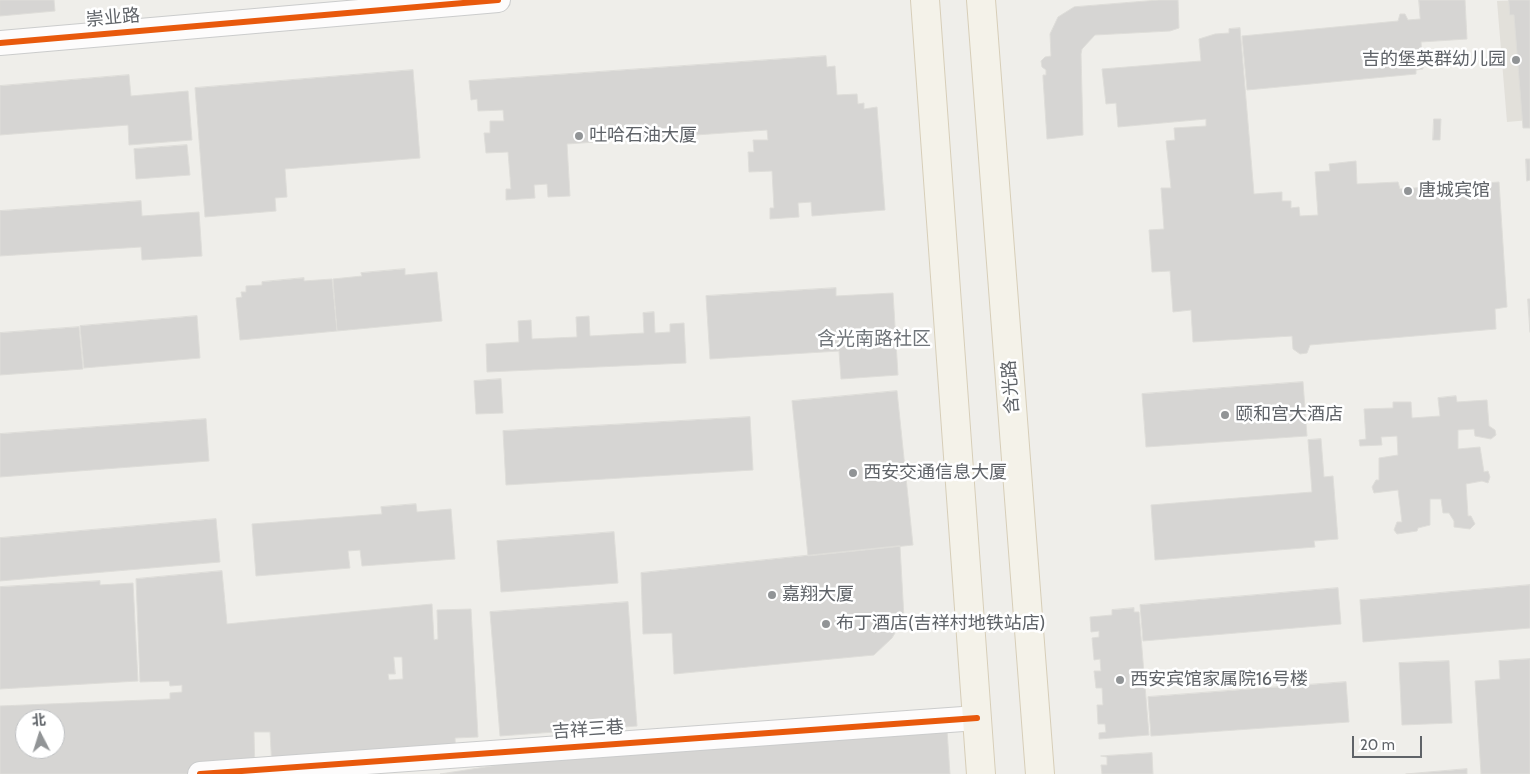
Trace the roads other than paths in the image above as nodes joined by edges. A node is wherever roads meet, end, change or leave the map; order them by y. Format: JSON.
{"nodes":[{"id":1,"x":498,"y":0,"type":"edge"},
{"id":2,"x":925,"y":0,"type":"edge"},
{"id":3,"x":981,"y":0,"type":"edge"},
{"id":4,"x":0,"y":43,"type":"edge"},
{"id":5,"x":977,"y":718,"type":"junction"},
{"id":6,"x":376,"y":767,"type":"edge"},
{"id":7,"x":200,"y":774,"type":"edge"},
{"id":8,"x":981,"y":774,"type":"edge"},
{"id":9,"x":1040,"y":774,"type":"edge"}],
"edges":[{"from":1,"to":4,"type":"street","name":"崇业路"},
{"from":2,"to":5,"type":"main road"},
{"from":3,"to":9,"type":"main road","name":"含光路"},
{"from":5,"to":6,"type":"street","name":"吉祥三巷"},
{"from":5,"to":8,"type":"main road"},
{"from":6,"to":7,"type":"street","name":"吉祥三巷"}]}
